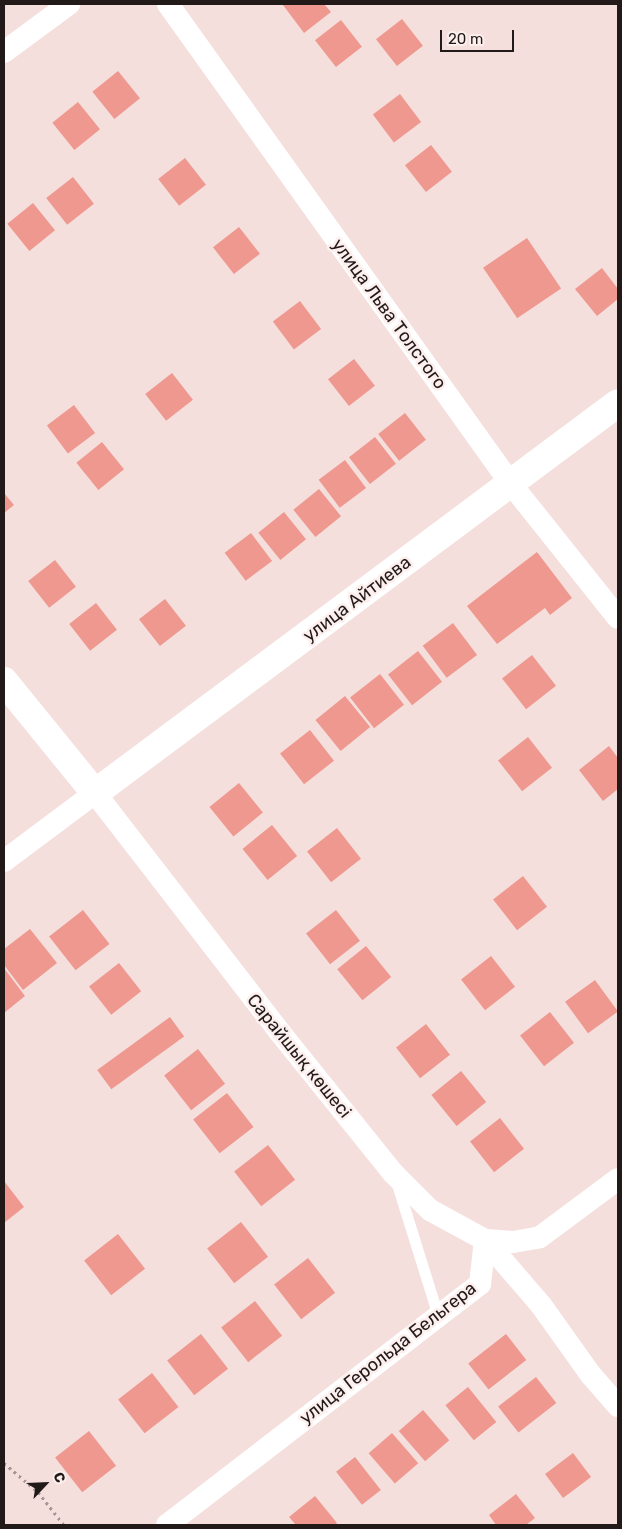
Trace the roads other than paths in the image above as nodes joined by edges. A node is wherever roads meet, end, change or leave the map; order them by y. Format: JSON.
{"nodes":[{"id":1,"x":69,"y":4,"type":"edge"},
{"id":2,"x":168,"y":4,"type":"edge"},
{"id":3,"x":4,"y":52,"type":"edge"},
{"id":4,"x":618,"y":403,"type":"edge"},
{"id":5,"x":511,"y":484,"type":"junction"},
{"id":6,"x":618,"y":618,"type":"edge"},
{"id":7,"x":4,"y":681,"type":"edge"},
{"id":8,"x":95,"y":793,"type":"junction"},
{"id":9,"x":4,"y":861,"type":"edge"},
{"id":10,"x":393,"y":1173,"type":"junction"},
{"id":11,"x":618,"y":1178,"type":"edge"},
{"id":12,"x":485,"y":1240,"type":"junction"},
{"id":13,"x":438,"y":1316,"type":"junction"},
{"id":14,"x":618,"y":1406,"type":"edge"},
{"id":15,"x":167,"y":1525,"type":"edge"}],
"edges":[{"from":1,"to":3,"type":"street"},
{"from":2,"to":5,"type":"street","name":"улица Льва Толстого"},
{"from":4,"to":5,"type":"street","name":"улица Айтиева"},
{"from":5,"to":6,"type":"street","name":"улица Льва Толстого"},
{"from":5,"to":8,"type":"street","name":"улица Айтиева"},
{"from":7,"to":8,"type":"street","name":"Сарайшық көшесі"},
{"from":8,"to":9,"type":"street"},
{"from":8,"to":10,"type":"street","name":"Сарайшық көшесі"},
{"from":10,"to":12,"type":"street","name":"Сарайшық көшесі"},
{"from":10,"to":13,"type":"lane"},
{"from":11,"to":12,"type":"street"},
{"from":12,"to":13,"type":"street","name":"улица Герольда Бельгера"},
{"from":12,"to":14,"type":"street","name":"Сарайшық көшесі"},
{"from":13,"to":15,"type":"street","name":"улица Герольда Бельгера"}]}
